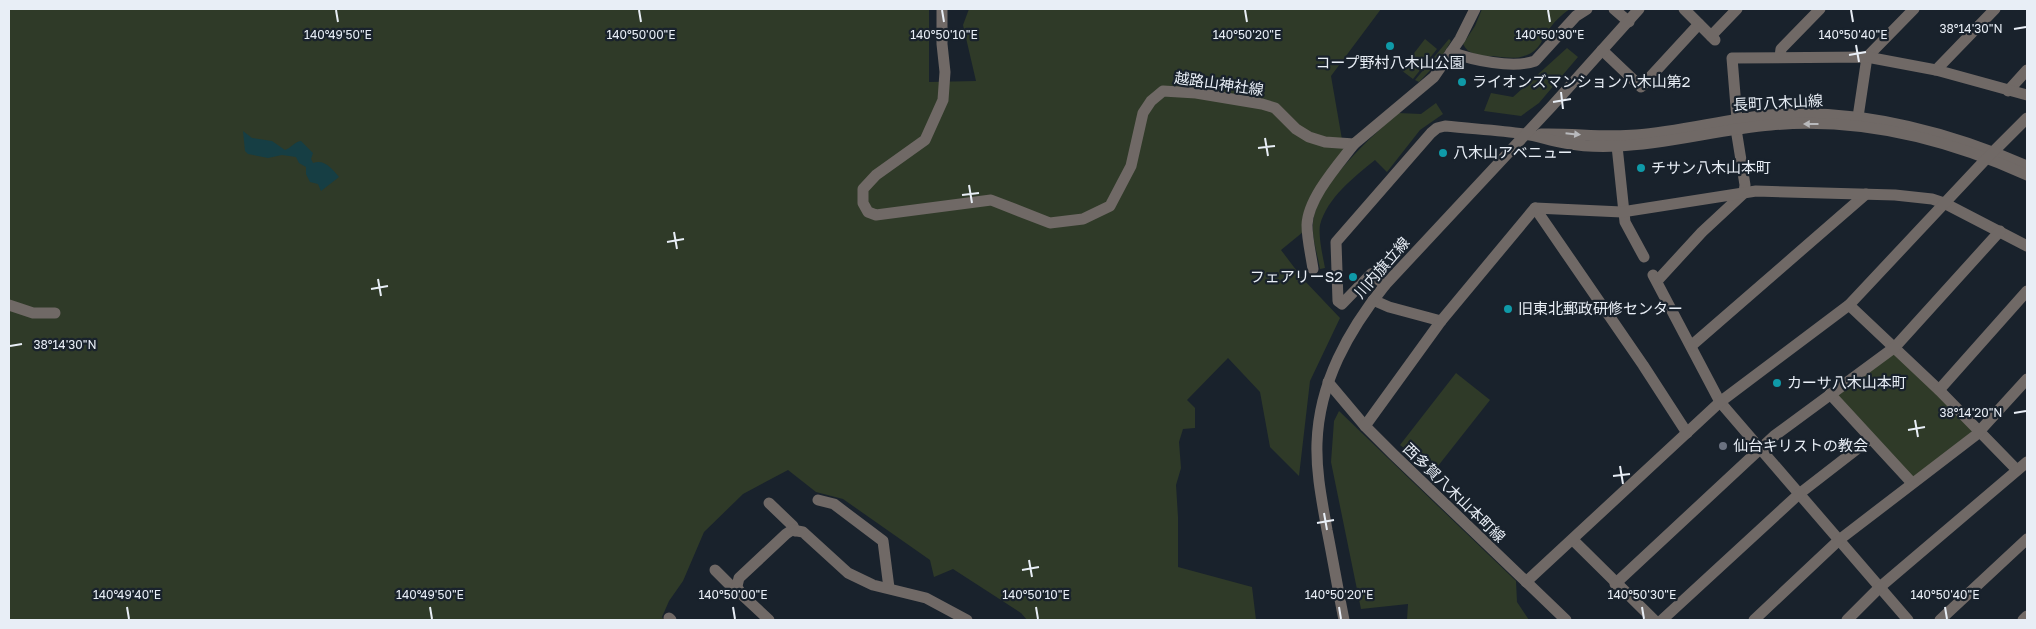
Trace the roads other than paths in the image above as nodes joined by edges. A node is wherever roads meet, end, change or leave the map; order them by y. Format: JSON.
{"nodes":[{"id":1,"x":942,"y":9,"type":"edge"},
{"id":2,"x":1475,"y":9,"type":"edge"},
{"id":3,"x":1587,"y":9,"type":"edge"},
{"id":4,"x":1614,"y":9,"type":"edge"},
{"id":5,"x":1640,"y":9,"type":"edge"},
{"id":6,"x":1684,"y":9,"type":"edge"},
{"id":7,"x":1737,"y":9,"type":"edge"},
{"id":8,"x":1820,"y":9,"type":"edge"},
{"id":9,"x":1914,"y":9,"type":"edge"},
{"id":10,"x":1995,"y":9,"type":"edge"},
{"id":11,"x":1629,"y":22,"type":"junction"},
{"id":12,"x":1699,"y":24,"type":"junction"},
{"id":13,"x":1602,"y":50,"type":"junction"},
{"id":14,"x":1451,"y":52,"type":"junction"},
{"id":15,"x":1780,"y":57,"type":"junction"},
{"id":16,"x":1867,"y":57,"type":"junction"},
{"id":17,"x":1936,"y":70,"type":"junction"},
{"id":18,"x":2027,"y":70,"type":"edge"},
{"id":19,"x":2008,"y":91,"type":"junction"},
{"id":20,"x":2027,"y":95,"type":"edge"},
{"id":21,"x":1858,"y":117,"type":"junction"},
{"id":22,"x":2026,"y":121,"type":"edge"},
{"id":23,"x":1736,"y":124,"type":"junction"},
{"id":24,"x":1524,"y":134,"type":"junction"},
{"id":25,"x":1354,"y":144,"type":"junction"},
{"id":26,"x":1616,"y":146,"type":"junction"},
{"id":27,"x":1990,"y":155,"type":"junction"},
{"id":28,"x":2027,"y":166,"type":"edge"},
{"id":29,"x":2027,"y":176,"type":"edge"},
{"id":30,"x":1744,"y":193,"type":"junction"},
{"id":31,"x":1866,"y":194,"type":"junction"},
{"id":32,"x":1944,"y":203,"type":"junction"},
{"id":33,"x":1535,"y":208,"type":"junction"},
{"id":34,"x":1622,"y":212,"type":"junction"},
{"id":35,"x":2000,"y":231,"type":"junction"},
{"id":36,"x":2027,"y":246,"type":"edge"},
{"id":37,"x":1644,"y":257,"type":"dead end"},
{"id":38,"x":1312,"y":268,"type":"dead end"},
{"id":39,"x":1385,"y":285,"type":"junction"},
{"id":40,"x":2027,"y":291,"type":"edge"},
{"id":41,"x":1373,"y":300,"type":"junction"},
{"id":42,"x":9,"y":305,"type":"edge"},
{"id":43,"x":1849,"y":305,"type":"junction"},
{"id":44,"x":56,"y":313,"type":"dead end"},
{"id":45,"x":1441,"y":322,"type":"junction"},
{"id":46,"x":1691,"y":346,"type":"junction"},
{"id":47,"x":1895,"y":347,"type":"junction"},
{"id":48,"x":2027,"y":380,"type":"edge"},
{"id":49,"x":1328,"y":382,"type":"junction"},
{"id":50,"x":1939,"y":390,"type":"junction"},
{"id":51,"x":1830,"y":394,"type":"junction"},
{"id":52,"x":1720,"y":402,"type":"junction"},
{"id":53,"x":1365,"y":426,"type":"junction"},
{"id":54,"x":1978,"y":432,"type":"junction"},
{"id":55,"x":1687,"y":433,"type":"junction"},
{"id":56,"x":1870,"y":439,"type":"junction"},
{"id":57,"x":1760,"y":448,"type":"junction"},
{"id":58,"x":2027,"y":462,"type":"edge"},
{"id":59,"x":2017,"y":470,"type":"junction"},
{"id":60,"x":1912,"y":483,"type":"junction"},
{"id":61,"x":1799,"y":494,"type":"junction"},
{"id":62,"x":818,"y":500,"type":"dead end"},
{"id":63,"x":769,"y":503,"type":"dead end"},
{"id":64,"x":794,"y":531,"type":"junction"},
{"id":65,"x":2027,"y":539,"type":"edge"},
{"id":66,"x":1573,"y":540,"type":"junction"},
{"id":67,"x":1839,"y":540,"type":"junction"},
{"id":68,"x":714,"y":570,"type":"dead end"},
{"id":69,"x":1526,"y":582,"type":"junction"},
{"id":70,"x":1615,"y":584,"type":"junction"},
{"id":71,"x":1880,"y":587,"type":"junction"},
{"id":72,"x":888,"y":588,"type":"junction"},
{"id":73,"x":739,"y":590,"type":"junction"},
{"id":74,"x":2027,"y":616,"type":"edge"},
{"id":75,"x":769,"y":620,"type":"edge"},
{"id":76,"x":965,"y":620,"type":"edge"},
{"id":77,"x":1344,"y":620,"type":"edge"},
{"id":78,"x":1566,"y":620,"type":"edge"},
{"id":79,"x":1654,"y":620,"type":"edge"},
{"id":80,"x":1662,"y":620,"type":"edge"},
{"id":81,"x":1754,"y":620,"type":"edge"},
{"id":82,"x":1846,"y":620,"type":"edge"},
{"id":83,"x":1908,"y":620,"type":"edge"},
{"id":84,"x":1940,"y":620,"type":"edge"},
{"id":85,"x":2023,"y":620,"type":"edge"}],
"edges":[{"from":1,"to":25,"type":"street","name":"越路山神社線"},
{"from":2,"to":14,"type":"street"},
{"from":3,"to":14,"type":"street"},
{"from":4,"to":11,"type":"street"},
{"from":5,"to":11,"type":"street","name":"川内旗立線"},
{"from":6,"to":12,"type":"street"},
{"from":7,"to":12,"type":"street"},
{"from":8,"to":15,"type":"street"},
{"from":9,"to":16,"type":"street"},
{"from":10,"to":17,"type":"street"},
{"from":11,"to":13,"type":"street","name":"川内旗立線"},
{"from":12,"to":13,"type":"street"},
{"from":13,"to":24,"type":"street","name":"川内旗立線"},
{"from":14,"to":25,"type":"street"},
{"from":15,"to":16,"type":"street"},
{"from":15,"to":23,"type":"street"},
{"from":16,"to":17,"type":"street"},
{"from":16,"to":21,"type":"street"},
{"from":17,"to":19,"type":"street"},
{"from":18,"to":19,"type":"street"},
{"from":19,"to":20,"type":"street"},
{"from":21,"to":23,"type":"street","name":"長町八木山線"},
{"from":21,"to":27,"type":"street","name":"長町八木山線"},
{"from":22,"to":27,"type":"street"},
{"from":24,"to":23,"type":"street","name":"長町八木山線","one_way":true},
{"from":23,"to":26,"type":"street"},
{"from":27,"to":23,"type":"street","one_way":true},
{"from":23,"to":30,"type":"street"},
{"from":24,"to":26,"type":"street"},
{"from":24,"to":39,"type":"street","name":"川内旗立線"},
{"from":24,"to":39,"type":"street"},
{"from":25,"to":38,"type":"street"},
{"from":26,"to":34,"type":"street"},
{"from":27,"to":28,"type":"street","name":"長町八木山線"},
{"from":27,"to":29,"type":"street"},
{"from":27,"to":32,"type":"street"},
{"from":30,"to":31,"type":"street"},
{"from":30,"to":34,"type":"street"},
{"from":30,"to":46,"type":"street"},
{"from":31,"to":32,"type":"street"},
{"from":31,"to":46,"type":"street"},
{"from":32,"to":35,"type":"street"},
{"from":32,"to":43,"type":"street"},
{"from":33,"to":34,"type":"street"},
{"from":33,"to":45,"type":"street"},
{"from":33,"to":55,"type":"street"},
{"from":34,"to":37,"type":"street"},
{"from":35,"to":36,"type":"street"},
{"from":35,"to":47,"type":"street"},
{"from":39,"to":41,"type":"street","name":"川内旗立線"},
{"from":40,"to":50,"type":"street"},
{"from":41,"to":45,"type":"street"},
{"from":41,"to":49,"type":"street","name":"川内旗立線"},
{"from":42,"to":44,"type":"street"},
{"from":43,"to":47,"type":"street"},
{"from":43,"to":52,"type":"street"},
{"from":45,"to":53,"type":"street"},
{"from":46,"to":52,"type":"street"},
{"from":47,"to":50,"type":"street"},
{"from":47,"to":51,"type":"street"},
{"from":48,"to":54,"type":"street"},
{"from":49,"to":53,"type":"street","name":"西多賀八木山本町線"},
{"from":49,"to":77,"type":"street","name":"川内旗立線"},
{"from":50,"to":54,"type":"street"},
{"from":51,"to":56,"type":"street"},
{"from":51,"to":57,"type":"street"},
{"from":52,"to":55,"type":"street"},
{"from":52,"to":57,"type":"street"},
{"from":53,"to":69,"type":"street","name":"西多賀八木山本町線"},
{"from":54,"to":59,"type":"street"},
{"from":54,"to":60,"type":"street"},
{"from":55,"to":66,"type":"street"},
{"from":56,"to":60,"type":"street"},
{"from":56,"to":61,"type":"street"},
{"from":57,"to":61,"type":"street"},
{"from":57,"to":70,"type":"street"},
{"from":58,"to":59,"type":"street"},
{"from":59,"to":71,"type":"street"},
{"from":60,"to":67,"type":"street"},
{"from":61,"to":67,"type":"street"},
{"from":61,"to":80,"type":"street"},
{"from":62,"to":72,"type":"street"},
{"from":63,"to":64,"type":"street"},
{"from":64,"to":72,"type":"street"},
{"from":64,"to":73,"type":"street"},
{"from":65,"to":84,"type":"street"},
{"from":66,"to":69,"type":"street"},
{"from":66,"to":70,"type":"street"},
{"from":67,"to":71,"type":"street"},
{"from":67,"to":81,"type":"street"},
{"from":68,"to":73,"type":"street"},
{"from":69,"to":78,"type":"street","name":"西多賀八木山本町線"},
{"from":70,"to":79,"type":"street"},
{"from":71,"to":82,"type":"street"},
{"from":71,"to":83,"type":"street"},
{"from":72,"to":76,"type":"street"},
{"from":73,"to":75,"type":"street"},
{"from":74,"to":85,"type":"street"}]}
